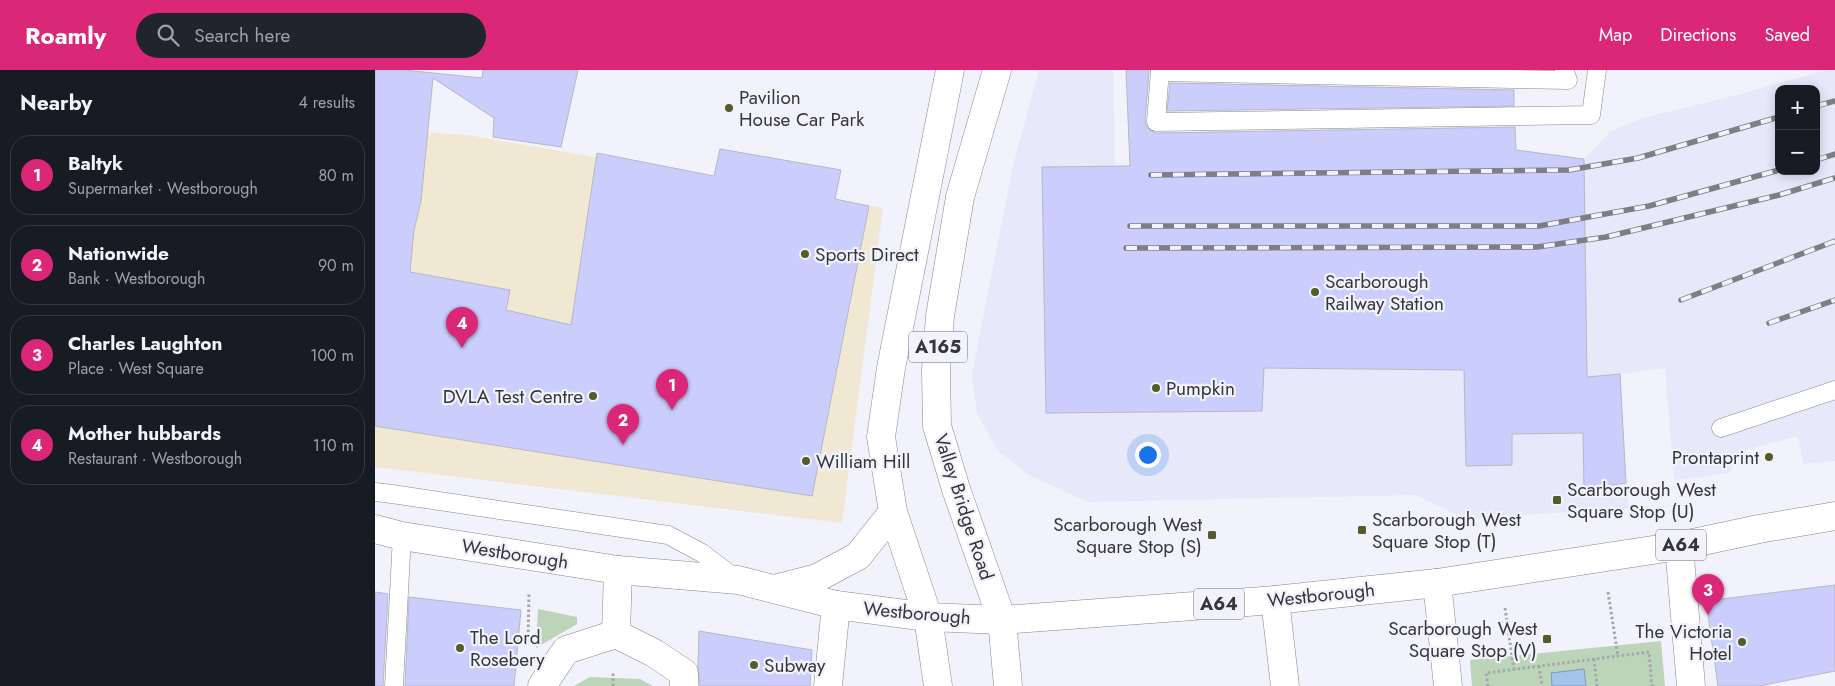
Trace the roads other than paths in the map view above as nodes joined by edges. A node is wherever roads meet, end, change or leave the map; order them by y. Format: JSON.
{"nodes":[{"id":1,"x":950,"y":70,"type":"edge"},
{"id":2,"x":997,"y":70,"type":"edge"},
{"id":3,"x":1160,"y":71,"type":"edge"},
{"id":4,"x":1596,"y":74,"type":"edge"},
{"id":5,"x":1566,"y":75,"type":"edge"},
{"id":6,"x":1835,"y":390,"type":"edge"},
{"id":7,"x":1721,"y":428,"type":"dead end"},
{"id":8,"x":375,"y":492,"type":"edge"},
{"id":9,"x":893,"y":512,"type":"junction"},
{"id":10,"x":1835,"y":516,"type":"edge"},
{"id":11,"x":375,"y":529,"type":"edge"},
{"id":12,"x":401,"y":536,"type":"junction"},
{"id":13,"x":1679,"y":546,"type":"junction"},
{"id":14,"x":618,"y":570,"type":"junction"},
{"id":15,"x":738,"y":580,"type":"junction"},
{"id":16,"x":1437,"y":583,"type":"junction"},
{"id":17,"x":774,"y":589,"type":"junction"},
{"id":18,"x":1275,"y":600,"type":"junction"},
{"id":19,"x":836,"y":605,"type":"junction"},
{"id":20,"x":928,"y":617,"type":"junction"},
{"id":21,"x":1002,"y":620,"type":"junction"},
{"id":22,"x":616,"y":634,"type":"junction"},
{"id":23,"x":394,"y":686,"type":"edge"},
{"id":24,"x":542,"y":686,"type":"edge"},
{"id":25,"x":684,"y":686,"type":"edge"},
{"id":26,"x":828,"y":686,"type":"edge"},
{"id":27,"x":938,"y":686,"type":"edge"},
{"id":28,"x":1008,"y":686,"type":"edge"},
{"id":29,"x":1285,"y":686,"type":"edge"},
{"id":30,"x":1449,"y":686,"type":"edge"},
{"id":31,"x":1691,"y":686,"type":"edge"}],
"edges":[{"from":1,"to":9,"type":"main road","number":"A165"},
{"from":2,"to":21,"type":"main road","name":"Valley Bridge Road","number":"A165"},
{"from":3,"to":4,"type":"lane"},
{"from":3,"to":5,"type":"lane"},
{"from":4,"to":5,"type":"lane"},
{"from":6,"to":7,"type":"lane"},
{"from":8,"to":15,"type":"lane"},
{"from":9,"to":17,"type":"main road","name":"Westborough"},
{"from":9,"to":20,"type":"main road","number":"A165"},
{"from":10,"to":13,"type":"main road","name":"Westborough","number":"A64"},
{"from":11,"to":12,"type":"main road","name":"Westborough"},
{"from":12,"to":14,"type":"main road","name":"Westborough"},
{"from":12,"to":23,"type":"lane"},
{"from":13,"to":16,"type":"main road","name":"Westborough","number":"A64"},
{"from":13,"to":31,"type":"main road"},
{"from":14,"to":15,"type":"main road","name":"Westborough"},
{"from":14,"to":22,"type":"main road"},
{"from":15,"to":17,"type":"main road","name":"Westborough"},
{"from":16,"to":18,"type":"main road","name":"Westborough","number":"A64"},
{"from":16,"to":30,"type":"main road"},
{"from":17,"to":19,"type":"main road","name":"Westborough"},
{"from":18,"to":21,"type":"main road","name":"Westborough","number":"A64"},
{"from":18,"to":29,"type":"main road"},
{"from":19,"to":20,"type":"main road","name":"Westborough"},
{"from":19,"to":26,"type":"main road"},
{"from":20,"to":21,"type":"main road","name":"Westborough","number":"A64"},
{"from":20,"to":27,"type":"main road","number":"A165"},
{"from":21,"to":28,"type":"main road","number":"A165"},
{"from":22,"to":24,"type":"main road"},
{"from":22,"to":25,"type":"main road"}]}
